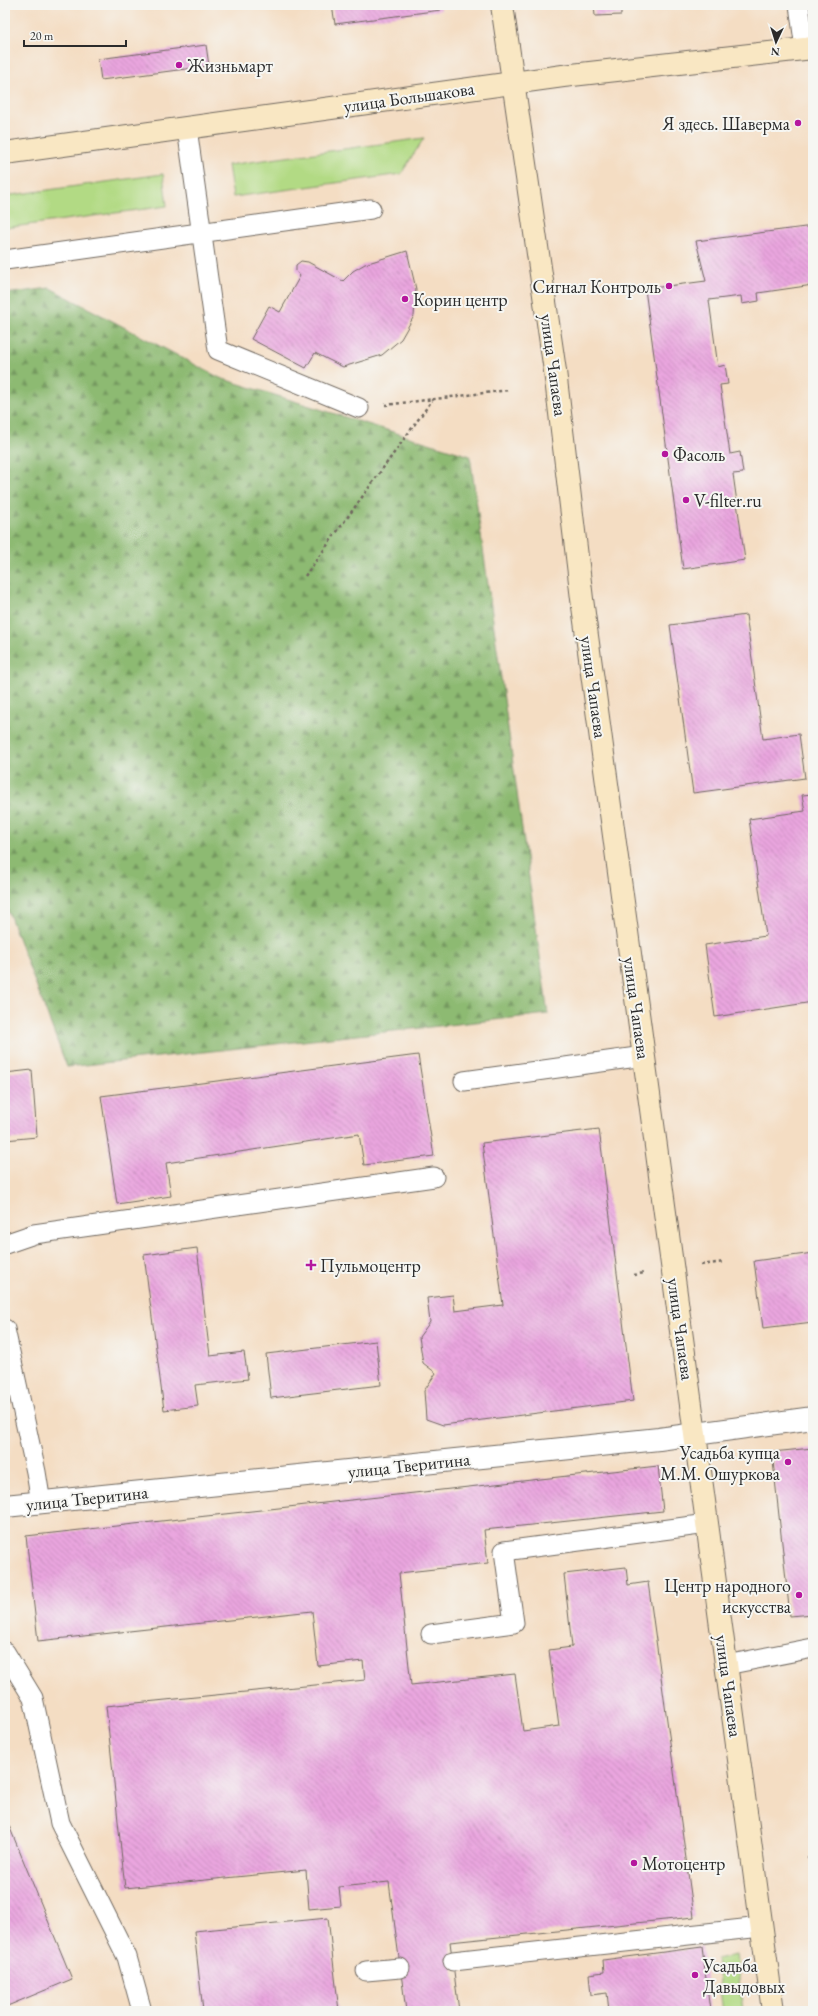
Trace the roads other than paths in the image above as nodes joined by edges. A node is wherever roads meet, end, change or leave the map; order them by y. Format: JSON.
{"nodes":[{"id":1,"x":502,"y":5,"type":"edge"},
{"id":2,"x":799,"y":5,"type":"edge"},
{"id":3,"x":809,"y":48,"type":"edge"},
{"id":4,"x":513,"y":83,"type":"junction"},
{"id":5,"x":187,"y":128,"type":"junction"},
{"id":6,"x":5,"y":153,"type":"edge"},
{"id":7,"x":371,"y":209,"type":"dead end"},
{"id":8,"x":202,"y":234,"type":"junction"},
{"id":9,"x":5,"y":260,"type":"edge"},
{"id":10,"x":359,"y":408,"type":"road end"},
{"id":11,"x":644,"y":1056,"type":"junction"},
{"id":12,"x":464,"y":1081,"type":"dead end"},
{"id":13,"x":434,"y":1177,"type":"dead end"},
{"id":14,"x":5,"y":1244,"type":"edge"},
{"id":15,"x":5,"y":1329,"type":"edge"},
{"id":16,"x":813,"y":1418,"type":"edge"},
{"id":17,"x":695,"y":1435,"type":"junction"},
{"id":18,"x":41,"y":1503,"type":"junction"},
{"id":19,"x":5,"y":1506,"type":"edge"},
{"id":20,"x":707,"y":1524,"type":"junction"},
{"id":21,"x":431,"y":1634,"type":"dead end"},
{"id":22,"x":813,"y":1648,"type":"edge"},
{"id":23,"x":5,"y":1652,"type":"edge"},
{"id":24,"x":726,"y":1665,"type":"junction"},
{"id":25,"x":761,"y":1927,"type":"junction"},
{"id":26,"x":453,"y":1961,"type":"dead end"},
{"id":27,"x":400,"y":1968,"type":"dead end"},
{"id":28,"x":366,"y":1971,"type":"dead end"},
{"id":29,"x":142,"y":2011,"type":"edge"},
{"id":30,"x":773,"y":2011,"type":"edge"}],
"edges":[{"from":1,"to":4,"type":"main road","name":"улица Чапаева"},
{"from":2,"to":3,"type":"lane"},
{"from":3,"to":4,"type":"main road","name":"улица Большакова"},
{"from":4,"to":5,"type":"main road","name":"улица Большакова"},
{"from":4,"to":11,"type":"main road","name":"улица Чапаева"},
{"from":5,"to":6,"type":"main road","name":"улица Большакова"},
{"from":5,"to":8,"type":"lane"},
{"from":7,"to":8,"type":"lane"},
{"from":8,"to":9,"type":"lane"},
{"from":8,"to":10,"type":"lane"},
{"from":11,"to":12,"type":"lane"},
{"from":11,"to":17,"type":"main road","name":"улица Чапаева"},
{"from":13,"to":14,"type":"lane"},
{"from":15,"to":18,"type":"lane"},
{"from":16,"to":17,"type":"street","name":"улица Тверитина"},
{"from":17,"to":18,"type":"street","name":"улица Тверитина"},
{"from":17,"to":20,"type":"main road","name":"улица Чапаева"},
{"from":18,"to":19,"type":"street","name":"улица Тверитина"},
{"from":20,"to":21,"type":"lane"},
{"from":20,"to":24,"type":"main road","name":"улица Чапаева"},
{"from":22,"to":24,"type":"lane"},
{"from":23,"to":29,"type":"lane"},
{"from":24,"to":25,"type":"main road","name":"улица Чапаева"},
{"from":25,"to":26,"type":"lane"},
{"from":25,"to":30,"type":"main road","name":"улица Чапаева"},
{"from":27,"to":28,"type":"lane"}]}
